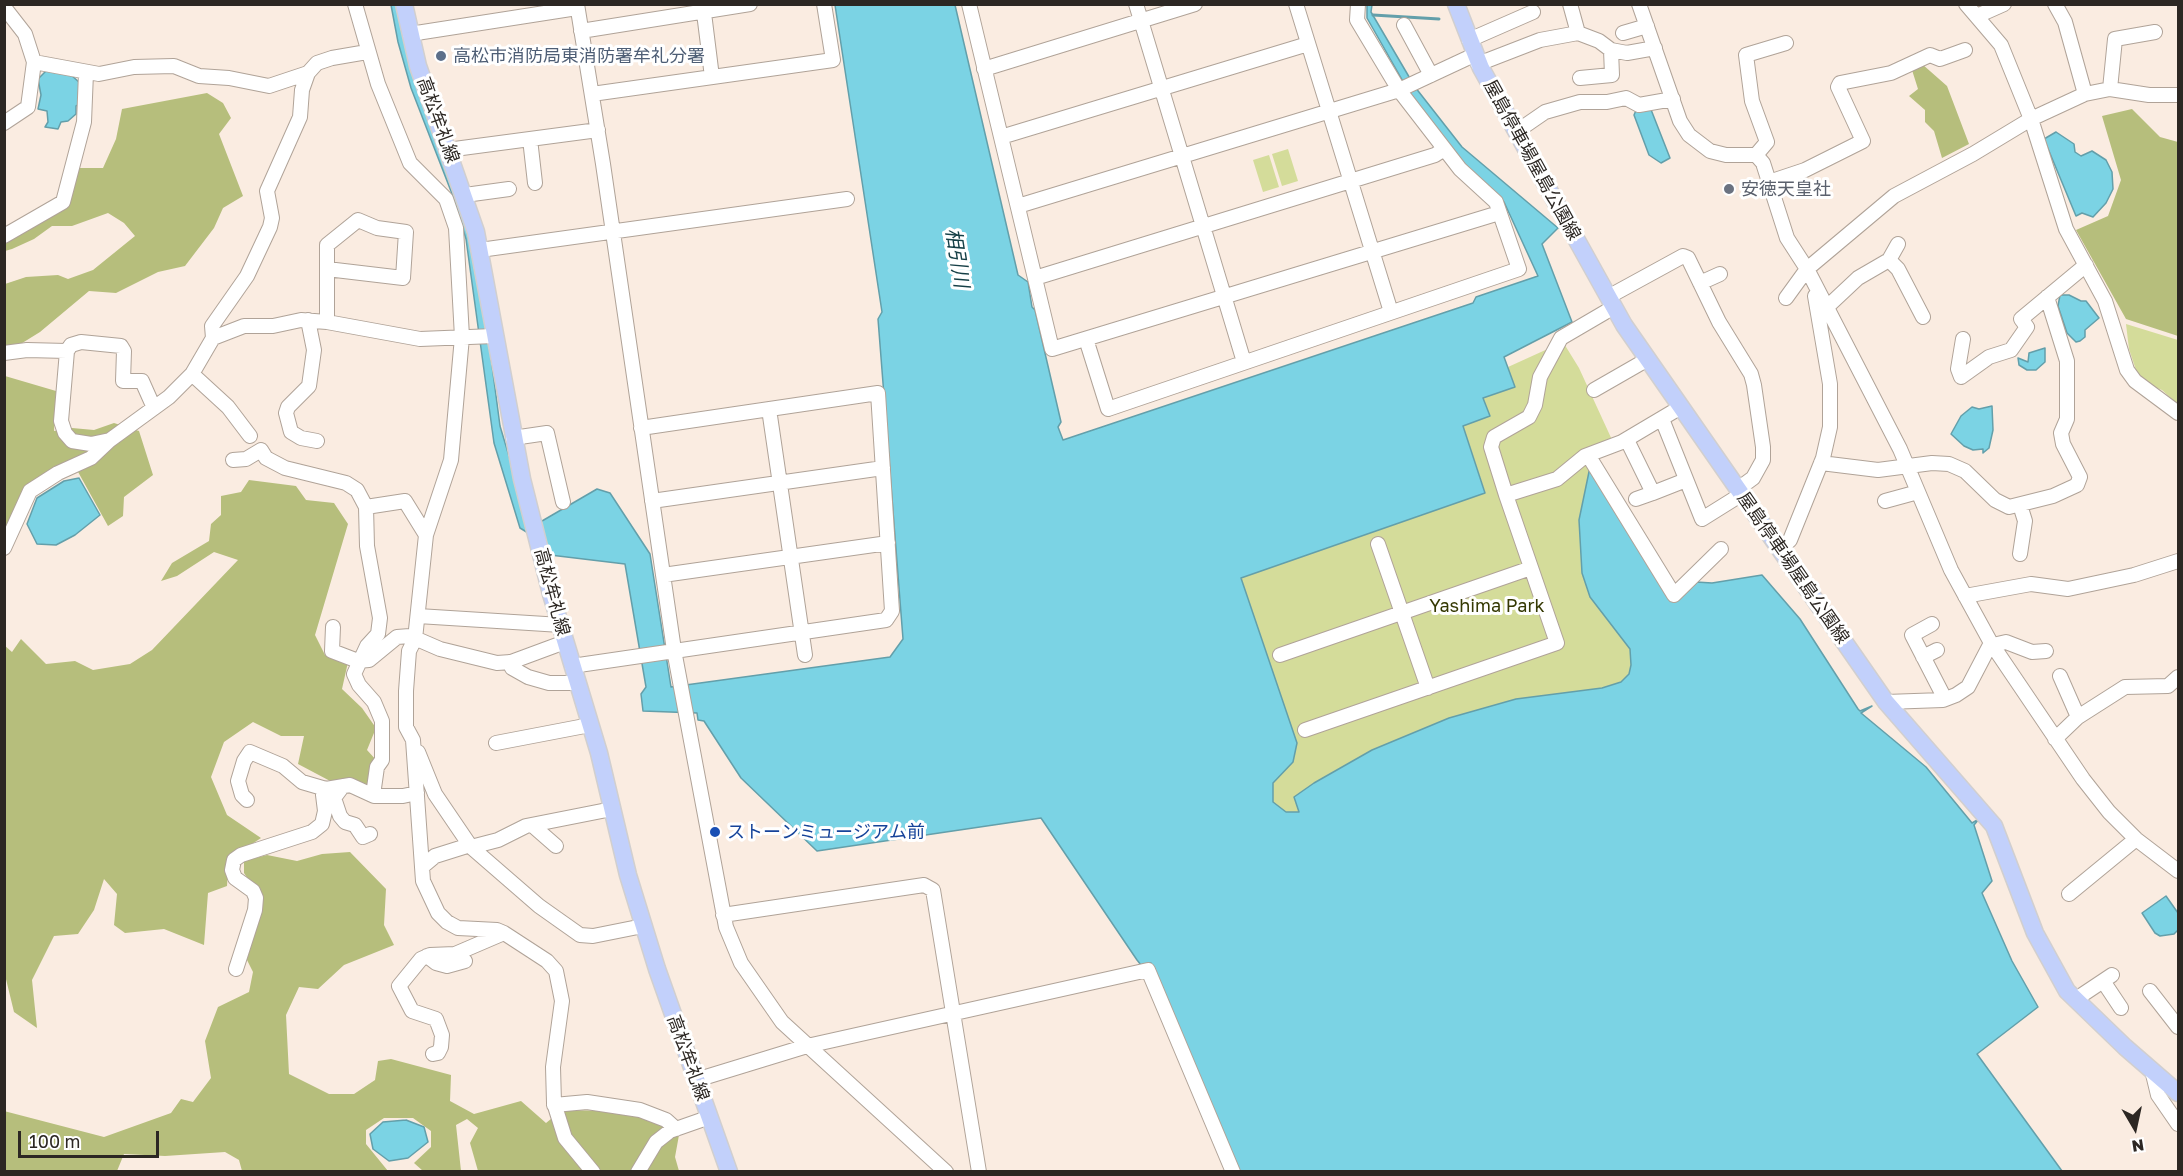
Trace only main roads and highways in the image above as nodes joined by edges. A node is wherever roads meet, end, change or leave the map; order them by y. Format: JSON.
{"nodes":[{"id":1,"x":404,"y":4,"type":"edge"},
{"id":2,"x":1456,"y":4,"type":"edge"},
{"id":3,"x":2178,"y":1093,"type":"edge"},
{"id":4,"x":729,"y":1172,"type":"edge"}],
"edges":[{"from":1,"to":4,"type":"main road","name":"高松牟礼線"},
{"from":2,"to":3,"type":"main road","name":"屋島停車場屋島公園線"}]}
